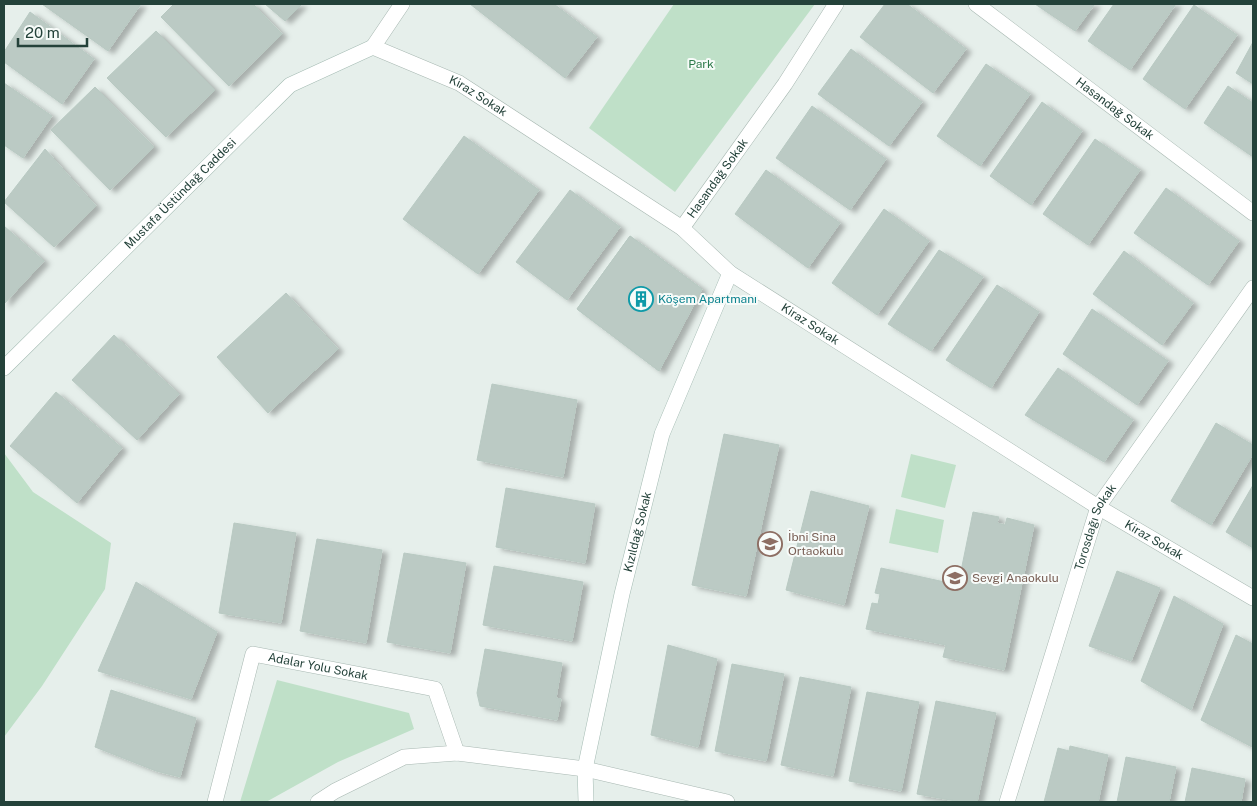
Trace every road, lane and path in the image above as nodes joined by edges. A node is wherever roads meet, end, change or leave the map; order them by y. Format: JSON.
{"nodes":[{"id":1,"x":402,"y":4,"type":"edge"},
{"id":2,"x":836,"y":4,"type":"edge"},
{"id":3,"x":976,"y":4,"type":"edge"},
{"id":4,"x":373,"y":46,"type":"junction"},
{"id":5,"x":1253,"y":213,"type":"edge"},
{"id":6,"x":682,"y":228,"type":"junction"},
{"id":7,"x":730,"y":272,"type":"junction"},
{"id":8,"x":1253,"y":288,"type":"edge"},
{"id":9,"x":4,"y":368,"type":"edge"},
{"id":10,"x":1098,"y":507,"type":"junction"},
{"id":11,"x":1253,"y":598,"type":"edge"},
{"id":12,"x":457,"y":753,"type":"junction"},
{"id":13,"x":585,"y":769,"type":"junction"},
{"id":14,"x":215,"y":802,"type":"edge"},
{"id":15,"x":318,"y":802,"type":"edge"},
{"id":16,"x":586,"y":802,"type":"edge"},
{"id":17,"x":727,"y":802,"type":"edge"},
{"id":18,"x":1007,"y":802,"type":"edge"}],
"edges":[{"from":1,"to":4,"type":"street"},
{"from":2,"to":6,"type":"street","name":"Hasandağ Sokak"},
{"from":3,"to":5,"type":"street","name":"Hasandağ Sokak"},
{"from":4,"to":6,"type":"street","name":"Kiraz Sokak"},
{"from":4,"to":9,"type":"street","name":"Mustafa Üstündağ Caddesi"},
{"from":6,"to":7,"type":"street","name":"Kiraz Sokak"},
{"from":7,"to":10,"type":"street","name":"Kiraz Sokak"},
{"from":7,"to":13,"type":"street","name":"Kızıldağ Sokak"},
{"from":8,"to":10,"type":"street","name":"Torosdağı Sokak"},
{"from":10,"to":11,"type":"street","name":"Kiraz Sokak"},
{"from":10,"to":18,"type":"street","name":"Torosdağı Sokak"},
{"from":12,"to":13,"type":"street"},
{"from":12,"to":14,"type":"street","name":"Adalar Yolu Sokak"},
{"from":12,"to":15,"type":"street"},
{"from":13,"to":16,"type":"street","name":"Kızıldağ Sokak"},
{"from":13,"to":17,"type":"street"}]}
